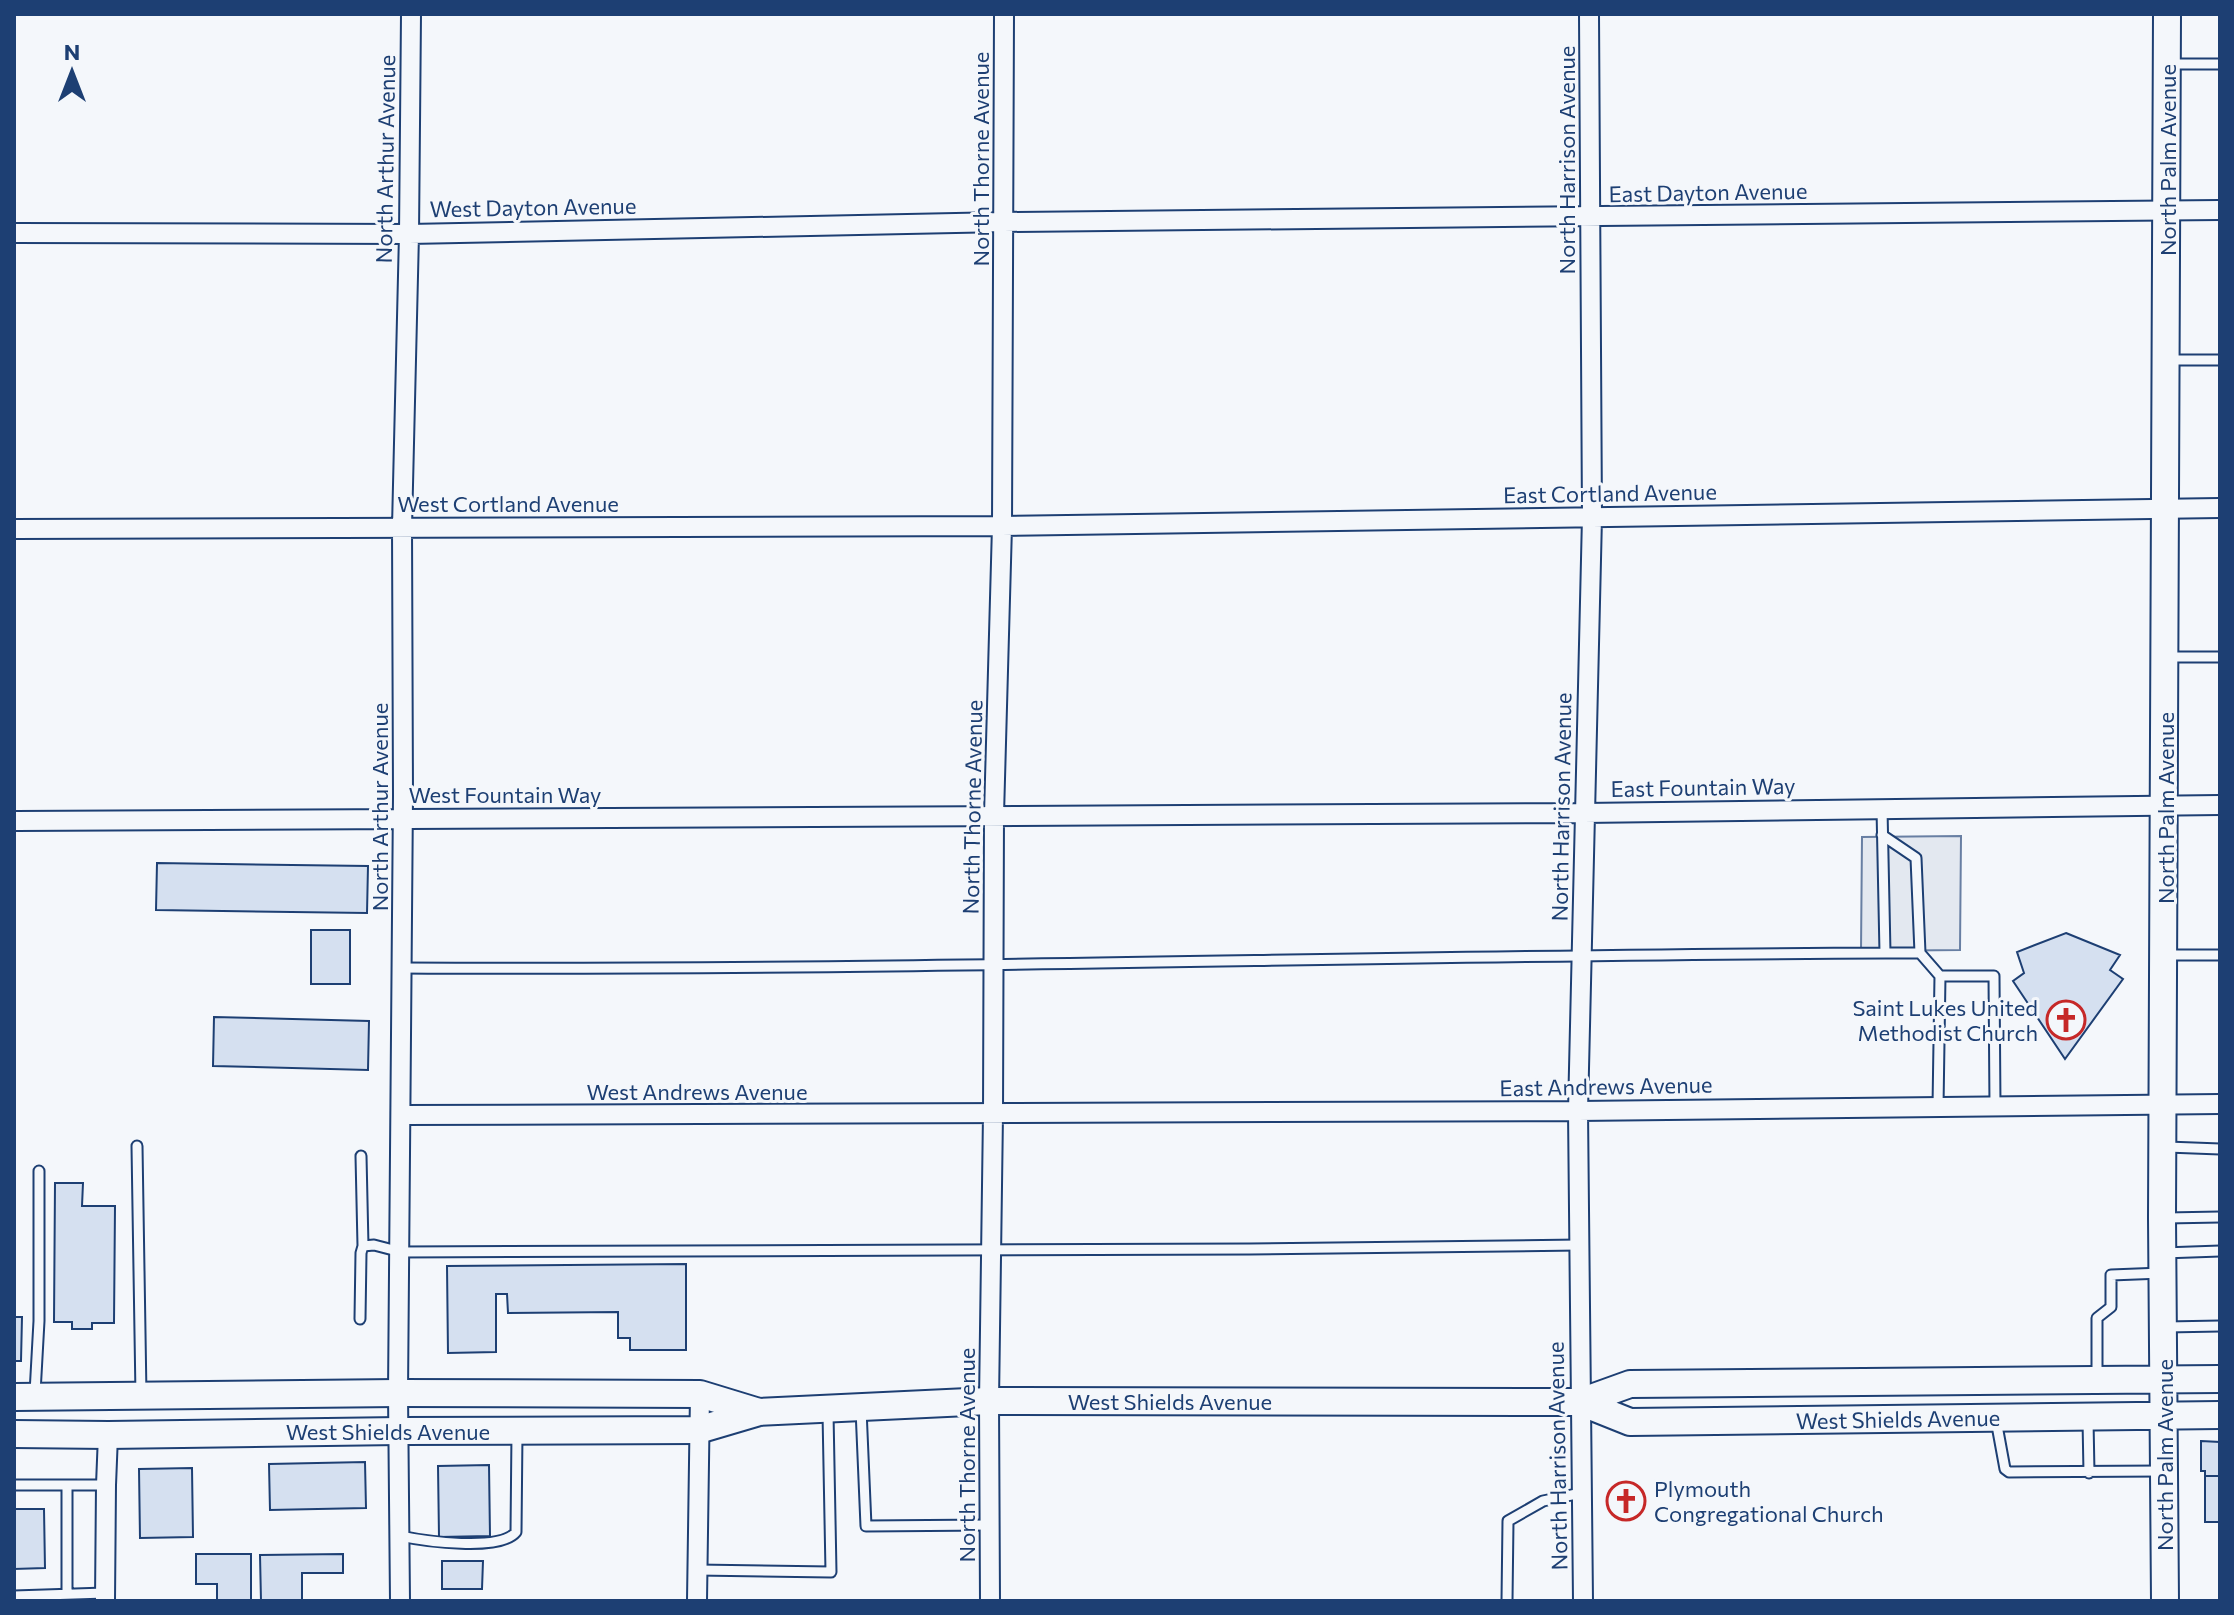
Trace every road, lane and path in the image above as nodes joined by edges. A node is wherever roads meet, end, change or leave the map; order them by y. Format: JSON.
{"nodes":[{"id":1,"x":411,"y":14,"type":"edge"},
{"id":2,"x":1004,"y":14,"type":"edge"},
{"id":3,"x":1589,"y":14,"type":"edge"},
{"id":4,"x":2167,"y":14,"type":"edge"},
{"id":5,"x":2167,"y":64,"type":"junction"},
{"id":6,"x":2220,"y":64,"type":"edge"},
{"id":7,"x":2166,"y":210,"type":"junction"},
{"id":8,"x":2220,"y":210,"type":"edge"},
{"id":9,"x":1590,"y":218,"type":"junction"},
{"id":10,"x":1004,"y":222,"type":"junction"},
{"id":11,"x":14,"y":233,"type":"edge"},
{"id":12,"x":409,"y":234,"type":"junction"},
{"id":13,"x":2167,"y":360,"type":"junction"},
{"id":14,"x":2220,"y":360,"type":"edge"},
{"id":15,"x":2166,"y":508,"type":"junction"},
{"id":16,"x":2220,"y":508,"type":"edge"},
{"id":17,"x":1592,"y":517,"type":"junction"},
{"id":18,"x":1002,"y":526,"type":"junction"},
{"id":19,"x":402,"y":527,"type":"junction"},
{"id":20,"x":14,"y":529,"type":"edge"},
{"id":21,"x":2166,"y":657,"type":"junction"},
{"id":22,"x":2220,"y":657,"type":"edge"},
{"id":23,"x":2165,"y":805,"type":"junction"},
{"id":24,"x":2220,"y":805,"type":"edge"},
{"id":25,"x":1882,"y":809,"type":"junction"},
{"id":26,"x":1584,"y":813,"type":"junction"},
{"id":27,"x":994,"y":815,"type":"junction"},
{"id":28,"x":403,"y":819,"type":"junction"},
{"id":29,"x":16,"y":821,"type":"edge"},
{"id":30,"x":1882,"y":835,"type":"junction"},
{"id":31,"x":1885,"y":953,"type":"junction"},
{"id":32,"x":1920,"y":953,"type":"junction"},
{"id":33,"x":1582,"y":954,"type":"junction"},
{"id":34,"x":2164,"y":955,"type":"junction"},
{"id":35,"x":2220,"y":955,"type":"edge"},
{"id":36,"x":994,"y":964,"type":"junction"},
{"id":37,"x":402,"y":968,"type":"junction"},
{"id":38,"x":1940,"y":976,"type":"junction"},
{"id":39,"x":2163,"y":1104,"type":"junction"},
{"id":40,"x":2220,"y":1104,"type":"edge"},
{"id":41,"x":1995,"y":1106,"type":"junction"},
{"id":42,"x":1938,"y":1107,"type":"junction"},
{"id":43,"x":1578,"y":1111,"type":"junction"},
{"id":44,"x":993,"y":1114,"type":"junction"},
{"id":45,"x":401,"y":1115,"type":"junction"},
{"id":46,"x":137,"y":1146,"type":"dead end"},
{"id":47,"x":2163,"y":1147,"type":"junction"},
{"id":48,"x":2220,"y":1149,"type":"edge"},
{"id":49,"x":361,"y":1156,"type":"dead end"},
{"id":50,"x":39,"y":1171,"type":"dead end"},
{"id":51,"x":2220,"y":1217,"type":"edge"},
{"id":52,"x":2162,"y":1218,"type":"junction"},
{"id":53,"x":1579,"y":1245,"type":"junction"},
{"id":54,"x":363,"y":1246,"type":"junction"},
{"id":55,"x":991,"y":1250,"type":"junction"},
{"id":56,"x":2220,"y":1251,"type":"edge"},
{"id":57,"x":401,"y":1252,"type":"junction"},
{"id":58,"x":2163,"y":1263,"type":"junction"},
{"id":59,"x":360,"y":1319,"type":"dead end"},
{"id":60,"x":2220,"y":1326,"type":"edge"},
{"id":61,"x":2163,"y":1327,"type":"junction"},
{"id":62,"x":2220,"y":1379,"type":"edge"},
{"id":63,"x":2162,"y":1380,"type":"junction"},
{"id":64,"x":2097,"y":1381,"type":"junction"},
{"id":65,"x":398,"y":1393,"type":"junction"},
{"id":66,"x":256,"y":1394,"type":"junction"},
{"id":67,"x":700,"y":1394,"type":"junction"},
{"id":68,"x":141,"y":1396,"type":"junction"},
{"id":69,"x":25,"y":1397,"type":"edge"},
{"id":70,"x":989,"y":1401,"type":"junction"},
{"id":71,"x":1580,"y":1402,"type":"junction"},
{"id":72,"x":861,"y":1407,"type":"junction"},
{"id":73,"x":828,"y":1408,"type":"junction"},
{"id":74,"x":759,"y":1412,"type":"junction"},
{"id":75,"x":2220,"y":1415,"type":"edge"},
{"id":76,"x":2087,"y":1416,"type":"junction"},
{"id":77,"x":2162,"y":1416,"type":"junction"},
{"id":78,"x":1996,"y":1418,"type":"junction"},
{"id":79,"x":517,"y":1430,"type":"junction"},
{"id":80,"x":698,"y":1430,"type":"junction"},
{"id":81,"x":399,"y":1431,"type":"junction"},
{"id":82,"x":14,"y":1434,"type":"edge"},
{"id":83,"x":108,"y":1435,"type":"junction"},
{"id":84,"x":2163,"y":1471,"type":"junction"},
{"id":85,"x":2089,"y":1473,"type":"junction"},
{"id":86,"x":14,"y":1485,"type":"edge"},
{"id":87,"x":67,"y":1485,"type":"junction"},
{"id":88,"x":106,"y":1485,"type":"junction"},
{"id":89,"x":1581,"y":1493,"type":"junction"},
{"id":90,"x":990,"y":1525,"type":"junction"},
{"id":91,"x":400,"y":1536,"type":"junction"},
{"id":92,"x":697,"y":1570,"type":"junction"},
{"id":93,"x":67,"y":1594,"type":"junction"},
{"id":94,"x":14,"y":1596,"type":"edge"},
{"id":95,"x":105,"y":1597,"type":"edge"},
{"id":96,"x":400,"y":1601,"type":"edge"},
{"id":97,"x":697,"y":1601,"type":"edge"},
{"id":98,"x":990,"y":1601,"type":"edge"},
{"id":99,"x":1507,"y":1601,"type":"edge"},
{"id":100,"x":1583,"y":1601,"type":"edge"},
{"id":101,"x":2165,"y":1601,"type":"edge"}],
"edges":[{"from":1,"to":12,"type":"street","name":"North Arthur Avenue"},
{"from":2,"to":10,"type":"street","name":"North Thorne Avenue"},
{"from":3,"to":9,"type":"street","name":"North Harrison Avenue"},
{"from":4,"to":5,"type":"main road","name":"North Palm Avenue"},
{"from":5,"to":6,"type":"lane"},
{"from":5,"to":7,"type":"main road","name":"North Palm Avenue"},
{"from":7,"to":8,"type":"street","name":"East Dayton Avenue"},
{"from":7,"to":9,"type":"street","name":"East Dayton Avenue"},
{"from":7,"to":13,"type":"main road","name":"North Palm Avenue"},
{"from":9,"to":10,"type":"street","name":"East Dayton Avenue"},
{"from":9,"to":17,"type":"street","name":"North Harrison Avenue"},
{"from":10,"to":12,"type":"street","name":"West Dayton Avenue"},
{"from":10,"to":18,"type":"street","name":"North Thorne Avenue"},
{"from":11,"to":12,"type":"street","name":"West Dayton Avenue"},
{"from":12,"to":19,"type":"street","name":"North Arthur Avenue"},
{"from":13,"to":14,"type":"lane"},
{"from":13,"to":15,"type":"main road","name":"North Palm Avenue"},
{"from":15,"to":16,"type":"street","name":"East Cortland Avenue"},
{"from":15,"to":17,"type":"street","name":"East Cortland Avenue"},
{"from":15,"to":21,"type":"main road","name":"North Palm Avenue"},
{"from":17,"to":18,"type":"street","name":"East Cortland Avenue"},
{"from":17,"to":26,"type":"street","name":"North Harrison Avenue"},
{"from":18,"to":19,"type":"street","name":"West Cortland Avenue"},
{"from":18,"to":27,"type":"street","name":"North Thorne Avenue"},
{"from":19,"to":20,"type":"street","name":"West Cortland Avenue"},
{"from":19,"to":28,"type":"street","name":"North Arthur Avenue"},
{"from":21,"to":22,"type":"lane"},
{"from":21,"to":23,"type":"main road","name":"North Palm Avenue"},
{"from":23,"to":24,"type":"street","name":"East Fountain Way"},
{"from":23,"to":25,"type":"street","name":"East Fountain Way"},
{"from":23,"to":34,"type":"main road","name":"North Palm Avenue"},
{"from":25,"to":26,"type":"street","name":"East Fountain Way"},
{"from":25,"to":30,"type":"lane"},
{"from":26,"to":27,"type":"street","name":"East Fountain Way"},
{"from":26,"to":33,"type":"street","name":"North Harrison Avenue"},
{"from":27,"to":28,"type":"street","name":"West Fountain Way"},
{"from":27,"to":36,"type":"street","name":"North Thorne Avenue"},
{"from":28,"to":29,"type":"street","name":"West Fountain Way"},
{"from":28,"to":37,"type":"street","name":"North Arthur Avenue"},
{"from":30,"to":31,"type":"lane"},
{"from":30,"to":32,"type":"lane"},
{"from":31,"to":32,"type":"lane"},
{"from":31,"to":33,"type":"lane"},
{"from":32,"to":38,"type":"lane"},
{"from":33,"to":36,"type":"lane"},
{"from":33,"to":43,"type":"street","name":"North Harrison Avenue"},
{"from":34,"to":35,"type":"lane"},
{"from":34,"to":39,"type":"main road","name":"North Palm Avenue"},
{"from":36,"to":37,"type":"lane"},
{"from":36,"to":44,"type":"street","name":"North Thorne Avenue"},
{"from":37,"to":45,"type":"street","name":"North Arthur Avenue"},
{"from":38,"to":41,"type":"lane"},
{"from":38,"to":42,"type":"lane"},
{"from":39,"to":40,"type":"street","name":"East Andrews Avenue"},
{"from":39,"to":41,"type":"street","name":"East Andrews Avenue"},
{"from":39,"to":47,"type":"main road","name":"North Palm Avenue"},
{"from":41,"to":42,"type":"street","name":"East Andrews Avenue"},
{"from":42,"to":43,"type":"street","name":"East Andrews Avenue"},
{"from":43,"to":44,"type":"street","name":"East Andrews Avenue"},
{"from":43,"to":53,"type":"street","name":"North Harrison Avenue"},
{"from":44,"to":45,"type":"street","name":"West Andrews Avenue"},
{"from":44,"to":55,"type":"street","name":"North Thorne Avenue"},
{"from":45,"to":57,"type":"street","name":"North Arthur Avenue"},
{"from":46,"to":68,"type":"lane"},
{"from":47,"to":48,"type":"lane"},
{"from":47,"to":52,"type":"main road","name":"North Palm Avenue"},
{"from":49,"to":54,"type":"lane"},
{"from":50,"to":69,"type":"lane"},
{"from":51,"to":52,"type":"lane"},
{"from":52,"to":58,"type":"main road","name":"North Palm Avenue"},
{"from":53,"to":55,"type":"lane"},
{"from":53,"to":71,"type":"street","name":"North Harrison Avenue"},
{"from":54,"to":57,"type":"lane"},
{"from":54,"to":59,"type":"lane"},
{"from":55,"to":57,"type":"lane"},
{"from":55,"to":70,"type":"street","name":"North Thorne Avenue"},
{"from":56,"to":58,"type":"lane"},
{"from":57,"to":65,"type":"street","name":"North Arthur Avenue"},
{"from":58,"to":61,"type":"main road","name":"North Palm Avenue"},
{"from":58,"to":64,"type":"lane"},
{"from":60,"to":61,"type":"lane"},
{"from":61,"to":63,"type":"main road","name":"North Palm Avenue"},
{"from":62,"to":63,"type":"main road","name":"West Shields Avenue"},
{"from":63,"to":64,"type":"main road","name":"West Shields Avenue"},
{"from":63,"to":77,"type":"main road","name":"North Palm Avenue"},
{"from":64,"to":71,"type":"main road","name":"West Shields Avenue"},
{"from":65,"to":66,"type":"main road","name":"West Shields Avenue"},
{"from":65,"to":67,"type":"main road","name":"West Shields Avenue"},
{"from":65,"to":81,"type":"street","name":"North Arthur Avenue"},
{"from":66,"to":68,"type":"main road","name":"West Shields Avenue"},
{"from":66,"to":83,"type":"main road"},
{"from":67,"to":74,"type":"main road","name":"West Shields Avenue"},
{"from":67,"to":80,"type":"street"},
{"from":68,"to":69,"type":"main road","name":"West Shields Avenue"},
{"from":70,"to":71,"type":"main road","name":"West Shields Avenue"},
{"from":70,"to":72,"type":"main road","name":"West Shields Avenue"},
{"from":70,"to":90,"type":"street","name":"North Thorne Avenue"},
{"from":71,"to":78,"type":"main road","name":"West Shields Avenue"},
{"from":71,"to":89,"type":"street","name":"North Harrison Avenue"},
{"from":72,"to":73,"type":"main road","name":"West Shields Avenue"},
{"from":72,"to":90,"type":"lane"},
{"from":73,"to":74,"type":"main road","name":"West Shields Avenue"},
{"from":73,"to":92,"type":"lane"},
{"from":74,"to":80,"type":"main road","name":"West Shields Avenue"},
{"from":75,"to":77,"type":"main road","name":"West Shields Avenue"},
{"from":76,"to":77,"type":"main road","name":"West Shields Avenue"},
{"from":76,"to":78,"type":"main road","name":"West Shields Avenue"},
{"from":76,"to":85,"type":"lane"},
{"from":77,"to":84,"type":"main road","name":"North Palm Avenue"},
{"from":78,"to":85,"type":"lane"},
{"from":79,"to":80,"type":"main road","name":"West Shields Avenue"},
{"from":79,"to":81,"type":"main road","name":"West Shields Avenue"},
{"from":79,"to":91,"type":"lane"},
{"from":80,"to":92,"type":"street"},
{"from":81,"to":83,"type":"main road","name":"West Shields Avenue"},
{"from":81,"to":91,"type":"street","name":"North Arthur Avenue"},
{"from":82,"to":83,"type":"main road","name":"West Shields Avenue"},
{"from":83,"to":88,"type":"street"},
{"from":84,"to":85,"type":"lane"},
{"from":84,"to":101,"type":"main road","name":"North Palm Avenue"},
{"from":86,"to":87,"type":"lane"},
{"from":87,"to":88,"type":"lane"},
{"from":87,"to":93,"type":"lane"},
{"from":88,"to":95,"type":"street"},
{"from":89,"to":99,"type":"lane"},
{"from":89,"to":100,"type":"street","name":"North Harrison Avenue"},
{"from":90,"to":98,"type":"street","name":"North Thorne Avenue"},
{"from":91,"to":96,"type":"street","name":"North Arthur Avenue"},
{"from":92,"to":97,"type":"street"},
{"from":93,"to":94,"type":"lane"},
{"from":93,"to":95,"type":"lane"}]}
